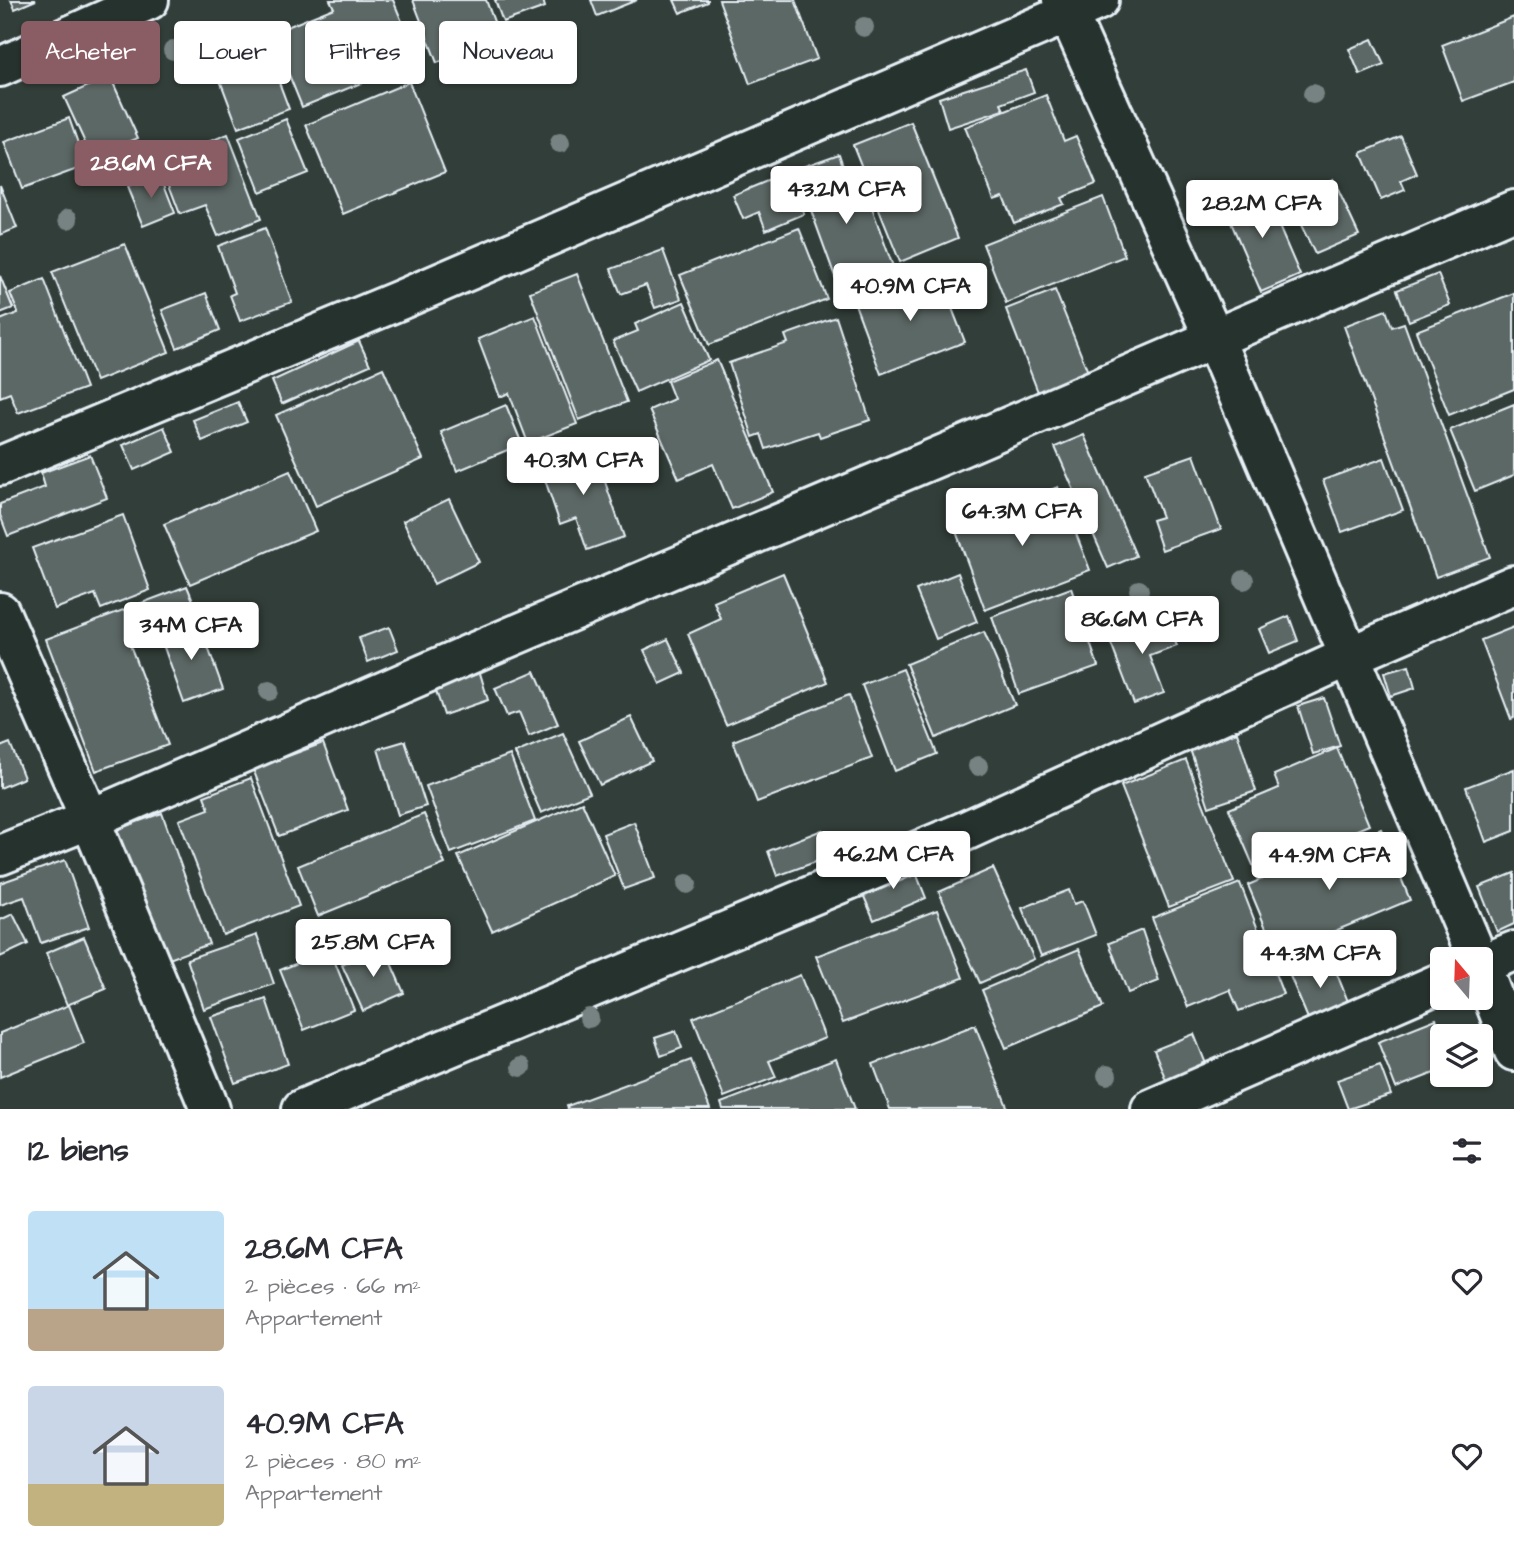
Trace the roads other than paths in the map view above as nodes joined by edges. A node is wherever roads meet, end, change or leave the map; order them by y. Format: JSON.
{"nodes":[{"id":1,"x":149,"y":0,"type":"edge"},
{"id":2,"x":1076,"y":4,"type":"edge"},
{"id":3,"x":0,"y":67,"type":"edge"},
{"id":4,"x":1514,"y":210,"type":"edge"},
{"id":5,"x":1214,"y":338,"type":"junction"},
{"id":6,"x":0,"y":466,"type":"edge"},
{"id":7,"x":1514,"y":585,"type":"edge"},
{"id":8,"x":0,"y":612,"type":"edge"},
{"id":9,"x":1350,"y":656,"type":"junction"},
{"id":10,"x":90,"y":819,"type":"junction"},
{"id":11,"x":0,"y":855,"type":"edge"},
{"id":12,"x":1473,"y":947,"type":"edge"},
{"id":13,"x":1514,"y":951,"type":"edge"},
{"id":14,"x":1493,"y":960,"type":"edge"},
{"id":15,"x":1430,"y":987,"type":"edge"},
{"id":16,"x":1493,"y":996,"type":"edge"},
{"id":17,"x":1514,"y":1051,"type":"edge"},
{"id":18,"x":209,"y":1109,"type":"edge"},
{"id":19,"x":302,"y":1109,"type":"edge"},
{"id":20,"x":1151,"y":1109,"type":"edge"}],
"edges":[{"from":1,"to":3,"type":"street"},
{"from":2,"to":5,"type":"street"},
{"from":2,"to":6,"type":"street"},
{"from":4,"to":5,"type":"street"},
{"from":5,"to":9,"type":"street"},
{"from":5,"to":10,"type":"street"},
{"from":7,"to":9,"type":"street"},
{"from":8,"to":10,"type":"street"},
{"from":9,"to":12,"type":"street"},
{"from":9,"to":19,"type":"street"},
{"from":10,"to":11,"type":"street"},
{"from":10,"to":18,"type":"street"},
{"from":13,"to":14,"type":"street"},
{"from":15,"to":20,"type":"street"},
{"from":16,"to":17,"type":"street"}]}
